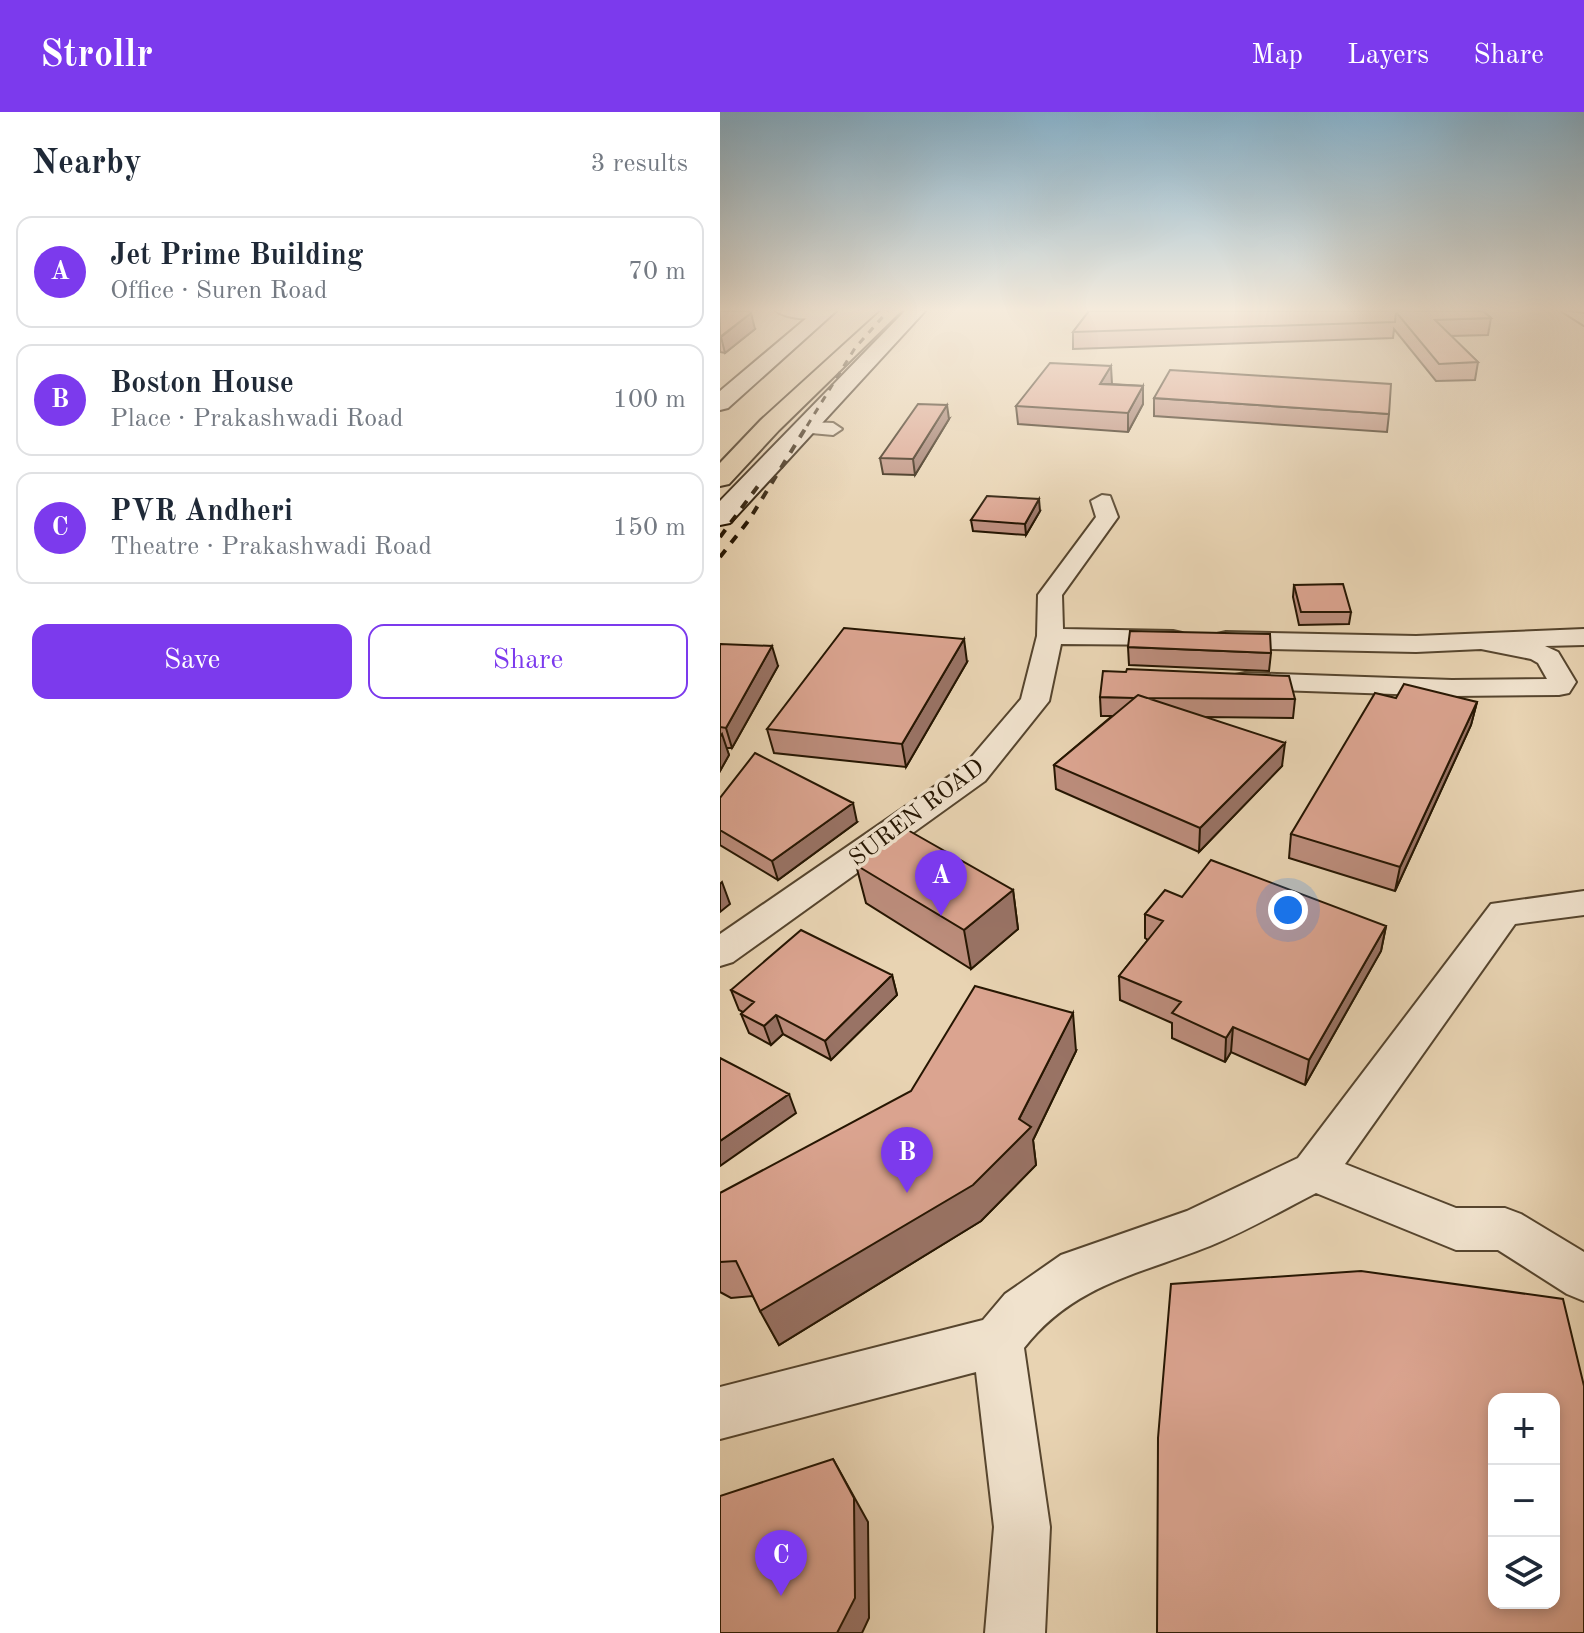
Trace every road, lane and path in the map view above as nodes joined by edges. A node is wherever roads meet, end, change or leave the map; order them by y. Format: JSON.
{"nodes":[{"id":1,"x":747,"y":382,"type":"edge"},
{"id":2,"x":816,"y":382,"type":"edge"},
{"id":3,"x":849,"y":382,"type":"edge"},
{"id":4,"x":850,"y":382,"type":"edge"},
{"id":5,"x":720,"y":403,"type":"edge"},
{"id":6,"x":770,"y":425,"type":"junction"},
{"id":7,"x":807,"y":428,"type":"junction"},
{"id":8,"x":833,"y":429,"type":"dead end"},
{"id":9,"x":726,"y":498,"type":"edge"},
{"id":10,"x":1102,"y":501,"type":"dead end"},
{"id":11,"x":1050,"y":636,"type":"junction"},
{"id":12,"x":1584,"y":637,"type":"edge"},
{"id":13,"x":1479,"y":641,"type":"junction"},
{"id":14,"x":1219,"y":680,"type":"edge"},
{"id":15,"x":1584,"y":903,"type":"edge"},
{"id":16,"x":720,"y":952,"type":"edge"},
{"id":17,"x":1314,"y":1172,"type":"junction"},
{"id":18,"x":1584,"y":1278,"type":"edge"},
{"id":19,"x":998,"y":1341,"type":"junction"},
{"id":20,"x":720,"y":1413,"type":"edge"},
{"id":21,"x":1015,"y":1633,"type":"edge"}],
"edges":[{"from":1,"to":5,"type":"street"},
{"from":2,"to":6,"type":"highway"},
{"from":3,"to":6,"type":"highway"},
{"from":4,"to":7,"type":"street"},
{"from":6,"to":9,"type":"highway"},
{"from":7,"to":8,"type":"street"},
{"from":7,"to":9,"type":"street"},
{"from":10,"to":11,"type":"street","name":"SUREN ROAD"},
{"from":11,"to":13,"type":"street"},
{"from":11,"to":16,"type":"street","name":"SUREN ROAD"},
{"from":12,"to":13,"type":"street"},
{"from":13,"to":14,"type":"street"},
{"from":15,"to":17,"type":"street"},
{"from":17,"to":18,"type":"street"},
{"from":17,"to":19,"type":"street"},
{"from":19,"to":20,"type":"street"},
{"from":19,"to":21,"type":"street"}]}
